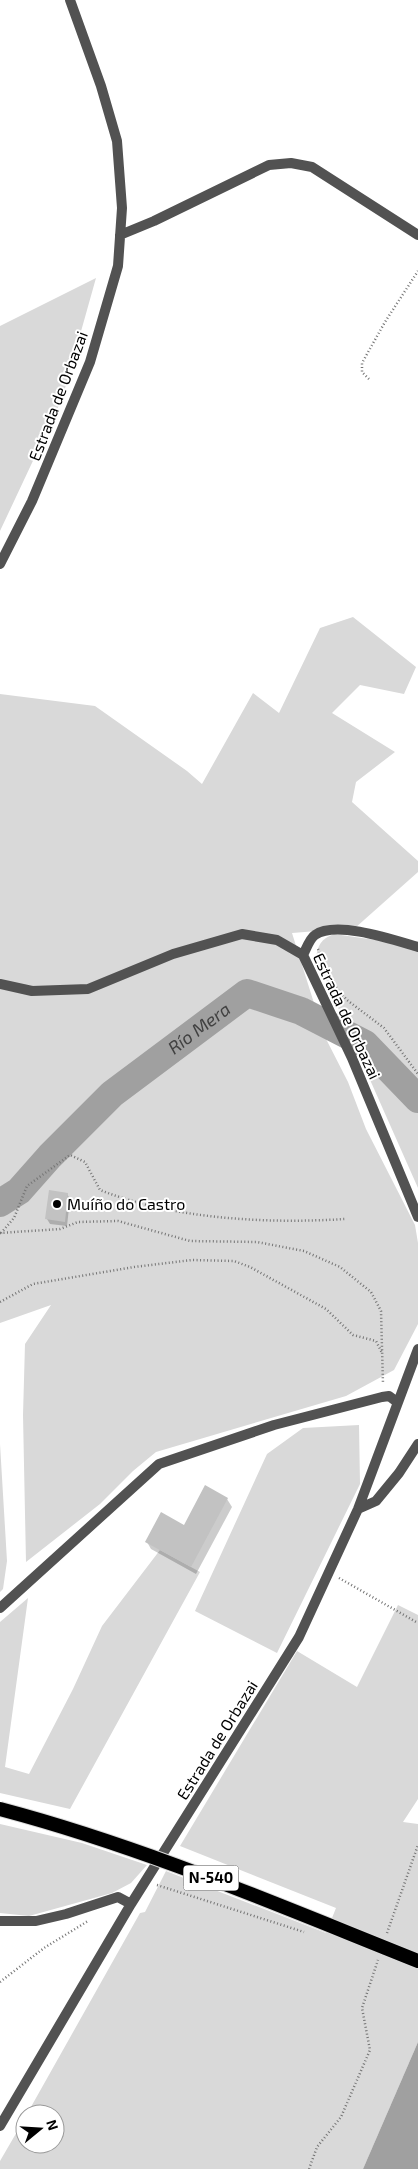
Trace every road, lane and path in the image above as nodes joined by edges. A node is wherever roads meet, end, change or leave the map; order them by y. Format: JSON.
{"nodes":[{"id":1,"x":70,"y":0,"type":"edge"},
{"id":2,"x":120,"y":235,"type":"junction"},
{"id":3,"x":418,"y":235,"type":"edge"},
{"id":4,"x":418,"y":271,"type":"edge"},
{"id":5,"x":369,"y":379,"type":"dead end"},
{"id":6,"x":0,"y":564,"type":"edge"},
{"id":7,"x":310,"y":941,"type":"junction"},
{"id":8,"x":418,"y":947,"type":"edge"},
{"id":9,"x":303,"y":955,"type":"junction"},
{"id":10,"x":0,"y":984,"type":"edge"},
{"id":11,"x":418,"y":1074,"type":"edge"},
{"id":12,"x":418,"y":1217,"type":"edge"},
{"id":13,"x":345,"y":1219,"type":"dead end"},
{"id":14,"x":0,"y":1233,"type":"edge"},
{"id":15,"x":0,"y":1302,"type":"edge"},
{"id":16,"x":418,"y":1350,"type":"edge"},
{"id":17,"x":383,"y":1355,"type":"junction"},
{"id":18,"x":382,"y":1397,"type":"junction"},
{"id":19,"x":398,"y":1402,"type":"junction"},
{"id":20,"x":418,"y":1444,"type":"edge"},
{"id":21,"x":358,"y":1509,"type":"junction"},
{"id":22,"x":329,"y":1572,"type":"junction"},
{"id":23,"x":0,"y":1608,"type":"edge"},
{"id":24,"x":418,"y":1623,"type":"edge"},
{"id":25,"x":0,"y":1809,"type":"edge"},
{"id":26,"x":418,"y":1845,"type":"edge"},
{"id":27,"x":146,"y":1880,"type":"junction"},
{"id":28,"x":100,"y":1903,"type":"junction"},
{"id":29,"x":131,"y":1904,"type":"junction"},
{"id":30,"x":0,"y":1921,"type":"edge"},
{"id":31,"x":307,"y":1933,"type":"dead end"},
{"id":32,"x":386,"y":1936,"type":"dead end"},
{"id":33,"x":380,"y":1953,"type":"dead end"},
{"id":34,"x":418,"y":1961,"type":"edge"},
{"id":35,"x":0,"y":1982,"type":"edge"},
{"id":36,"x":0,"y":2126,"type":"edge"},
{"id":37,"x":309,"y":2169,"type":"edge"}],
"edges":[{"from":1,"to":2,"type":"street","name":"Estrada de Orbazai"},
{"from":2,"to":3,"type":"street"},
{"from":2,"to":6,"type":"street","name":"Estrada de Orbazai"},
{"from":4,"to":5,"type":"path"},
{"from":7,"to":8,"type":"street"},
{"from":7,"to":9,"type":"street"},
{"from":7,"to":11,"type":"path"},
{"from":9,"to":10,"type":"street","name":"Estrada de Orbazai"},
{"from":9,"to":12,"type":"street","name":"Estrada de Orbazai"},
{"from":13,"to":14,"type":"path"},
{"from":14,"to":17,"type":"path"},
{"from":15,"to":17,"type":"path"},
{"from":16,"to":19,"type":"street","name":"Estrada de Orbazai"},
{"from":17,"to":18,"type":"path"},
{"from":18,"to":19,"type":"street"},
{"from":18,"to":23,"type":"street"},
{"from":19,"to":21,"type":"street","name":"Estrada de Orbazai"},
{"from":20,"to":21,"type":"street"},
{"from":21,"to":22,"type":"street","name":"Estrada de Orbazai"},
{"from":22,"to":24,"type":"path"},
{"from":22,"to":27,"type":"street","name":"Estrada de Orbazai"},
{"from":25,"to":34,"type":"highway","number":"N-540","bridge":true},
{"from":26,"to":32,"type":"path"},
{"from":27,"to":29,"type":"street","name":"Estrada de Orbazai"},
{"from":27,"to":31,"type":"path"},
{"from":28,"to":29,"type":"street"},
{"from":28,"to":30,"type":"street"},
{"from":28,"to":35,"type":"path"},
{"from":29,"to":36,"type":"street","name":"Estrada de Orbazai"},
{"from":33,"to":37,"type":"path"}]}
